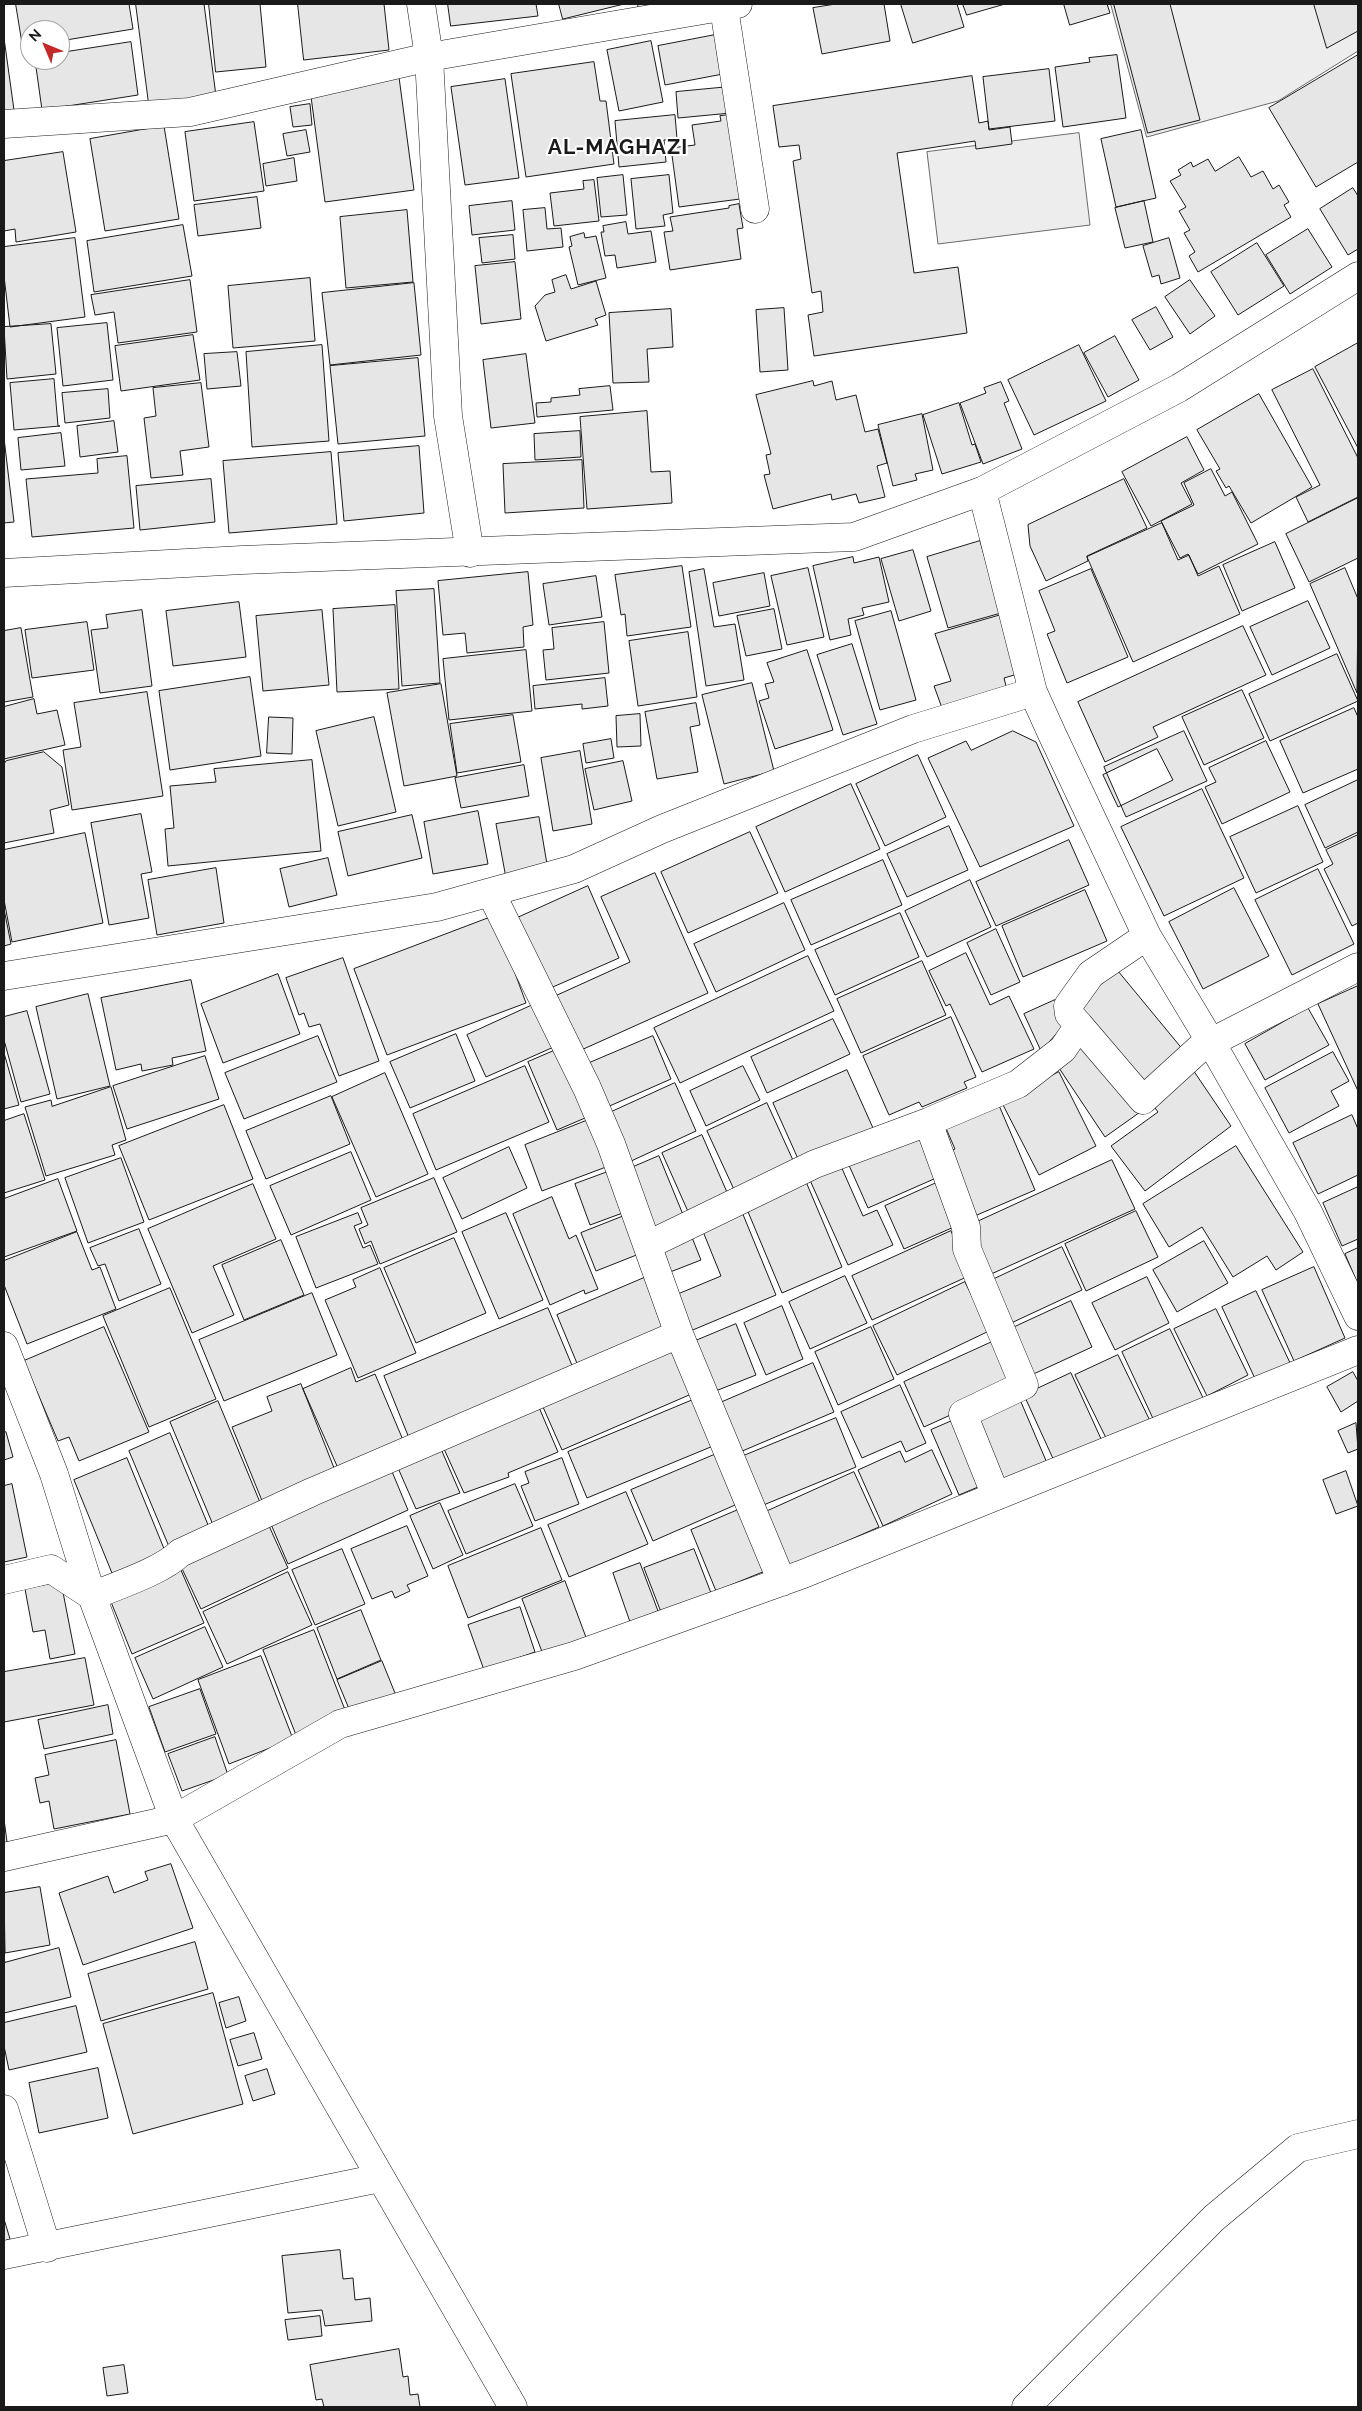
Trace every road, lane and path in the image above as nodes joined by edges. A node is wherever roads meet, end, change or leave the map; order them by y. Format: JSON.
{"nodes":[{"id":1,"x":421,"y":4,"type":"edge"},
{"id":2,"x":731,"y":6,"type":"edge"},
{"id":3,"x":429,"y":57,"type":"junction"},
{"id":4,"x":4,"y":124,"type":"edge"},
{"id":5,"x":755,"y":209,"type":"dead end"},
{"id":6,"x":1358,"y":276,"type":"edge"},
{"id":7,"x":982,"y":491,"type":"junction"},
{"id":8,"x":470,"y":553,"type":"junction"},
{"id":9,"x":4,"y":573,"type":"edge"},
{"id":10,"x":1033,"y":692,"type":"junction"},
{"id":11,"x":491,"y":893,"type":"junction"},
{"id":12,"x":1148,"y":936,"type":"junction"},
{"id":13,"x":1358,"y":967,"type":"edge"},
{"id":14,"x":4,"y":976,"type":"edge"},
{"id":15,"x":1078,"y":1025,"type":"junction"},
{"id":16,"x":1212,"y":1044,"type":"junction"},
{"id":17,"x":928,"y":1122,"type":"junction"},
{"id":18,"x":648,"y":1245,"type":"junction"},
{"id":19,"x":1358,"y":1316,"type":"edge"},
{"id":20,"x":680,"y":1334,"type":"junction"},
{"id":21,"x":4,"y":1346,"type":"edge"},
{"id":22,"x":1358,"y":1350,"type":"edge"},
{"id":23,"x":996,"y":1496,"type":"junction"},
{"id":24,"x":4,"y":1580,"type":"edge"},
{"id":25,"x":782,"y":1582,"type":"junction"},
{"id":26,"x":92,"y":1596,"type":"junction"},
{"id":27,"x":174,"y":1820,"type":"junction"},
{"id":28,"x":4,"y":1856,"type":"edge"},
{"id":29,"x":4,"y":2110,"type":"edge"},
{"id":30,"x":1358,"y":2134,"type":"edge"},
{"id":31,"x":380,"y":2178,"type":"junction"},
{"id":32,"x":47,"y":2248,"type":"junction"},
{"id":33,"x":4,"y":2255,"type":"edge"},
{"id":34,"x":513,"y":2407,"type":"edge"},
{"id":35,"x":1026,"y":2407,"type":"edge"}],
"edges":[{"from":1,"to":3,"type":"street"},
{"from":2,"to":3,"type":"street"},
{"from":2,"to":5,"type":"street"},
{"from":3,"to":4,"type":"street"},
{"from":3,"to":8,"type":"street"},
{"from":6,"to":7,"type":"street"},
{"from":7,"to":8,"type":"street"},
{"from":7,"to":10,"type":"street"},
{"from":8,"to":9,"type":"street"},
{"from":10,"to":11,"type":"street"},
{"from":10,"to":12,"type":"street"},
{"from":11,"to":14,"type":"street"},
{"from":11,"to":18,"type":"street"},
{"from":12,"to":15,"type":"street"},
{"from":12,"to":16,"type":"street"},
{"from":13,"to":16,"type":"street"},
{"from":15,"to":16,"type":"street"},
{"from":15,"to":17,"type":"street"},
{"from":16,"to":19,"type":"street"},
{"from":17,"to":18,"type":"street"},
{"from":17,"to":23,"type":"street"},
{"from":18,"to":20,"type":"street"},
{"from":20,"to":25,"type":"street"},
{"from":20,"to":26,"type":"street"},
{"from":21,"to":26,"type":"street"},
{"from":22,"to":23,"type":"street"},
{"from":23,"to":25,"type":"street"},
{"from":24,"to":26,"type":"street"},
{"from":25,"to":27,"type":"street"},
{"from":26,"to":27,"type":"street"},
{"from":27,"to":28,"type":"street"},
{"from":27,"to":31,"type":"street"},
{"from":29,"to":32,"type":"street"},
{"from":30,"to":35,"type":"street"},
{"from":31,"to":32,"type":"street"},
{"from":31,"to":34,"type":"street"},
{"from":32,"to":33,"type":"street"}]}
